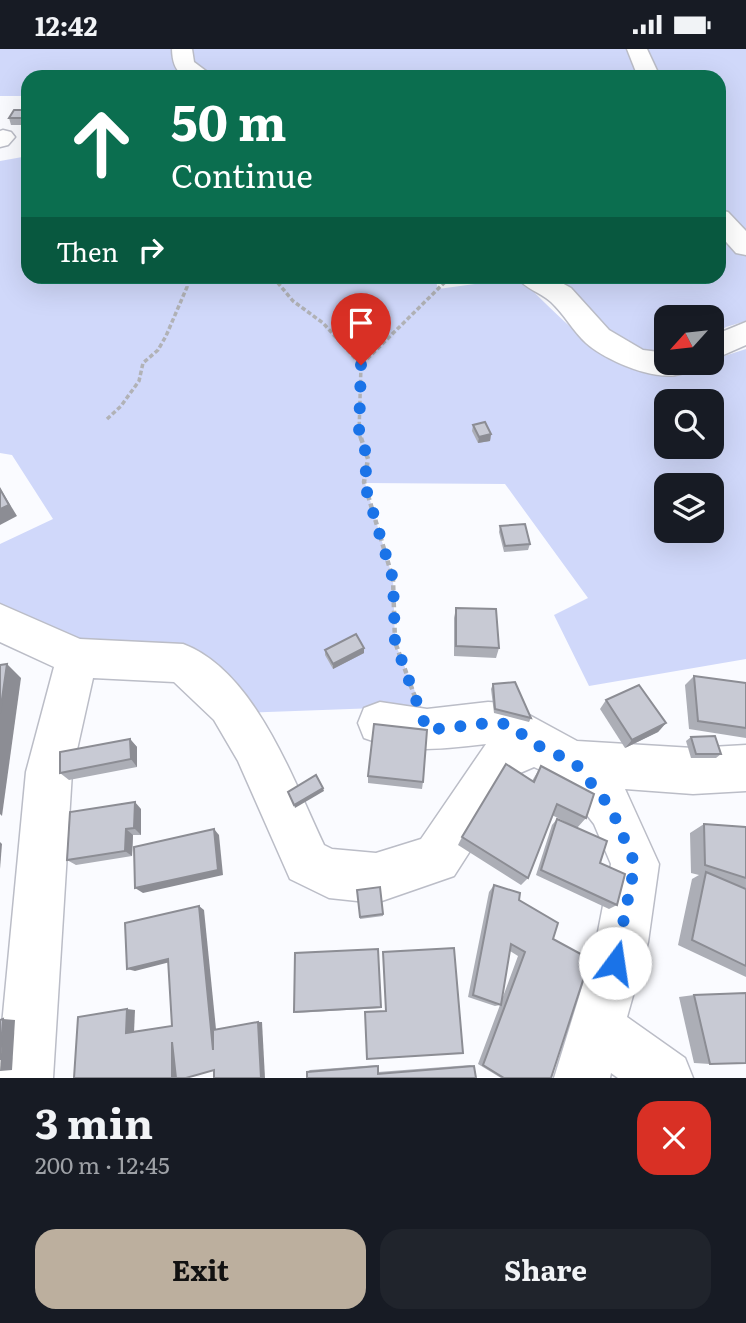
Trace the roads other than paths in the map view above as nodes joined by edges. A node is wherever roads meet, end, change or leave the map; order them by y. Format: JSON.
{"nodes":[{"id":1,"x":182,"y":49,"type":"edge"},
{"id":2,"x":637,"y":49,"type":"edge"},
{"id":3,"x":191,"y":70,"type":"edge"},
{"id":4,"x":646,"y":70,"type":"edge"},
{"id":5,"x":726,"y":226,"type":"edge"},
{"id":6,"x":746,"y":247,"type":"edge"},
{"id":7,"x":543,"y":284,"type":"edge"},
{"id":8,"x":746,"y":332,"type":"edge"},
{"id":9,"x":724,"y":343,"type":"edge"},
{"id":10,"x":654,"y":363,"type":"edge"},
{"id":11,"x":0,"y":622,"type":"edge"},
{"id":12,"x":77,"y":659,"type":"junction"},
{"id":13,"x":380,"y":723,"type":"edge"},
{"id":14,"x":535,"y":744,"type":"junction"},
{"id":15,"x":575,"y":763,"type":"junction"},
{"id":16,"x":746,"y":768,"type":"edge"},
{"id":17,"x":589,"y":1053,"type":"edge"},
{"id":18,"x":25,"y":1078,"type":"edge"},
{"id":19,"x":665,"y":1078,"type":"edge"}],
"edges":[{"from":1,"to":3,"type":"street"},
{"from":2,"to":4,"type":"street"},
{"from":5,"to":6,"type":"street"},
{"from":7,"to":10,"type":"street"},
{"from":8,"to":9,"type":"street"},
{"from":11,"to":12,"type":"street"},
{"from":12,"to":14,"type":"street"},
{"from":12,"to":18,"type":"street"},
{"from":13,"to":14,"type":"street"},
{"from":14,"to":15,"type":"street"},
{"from":15,"to":16,"type":"street"},
{"from":15,"to":17,"type":"street"},
{"from":17,"to":19,"type":"street"}]}
